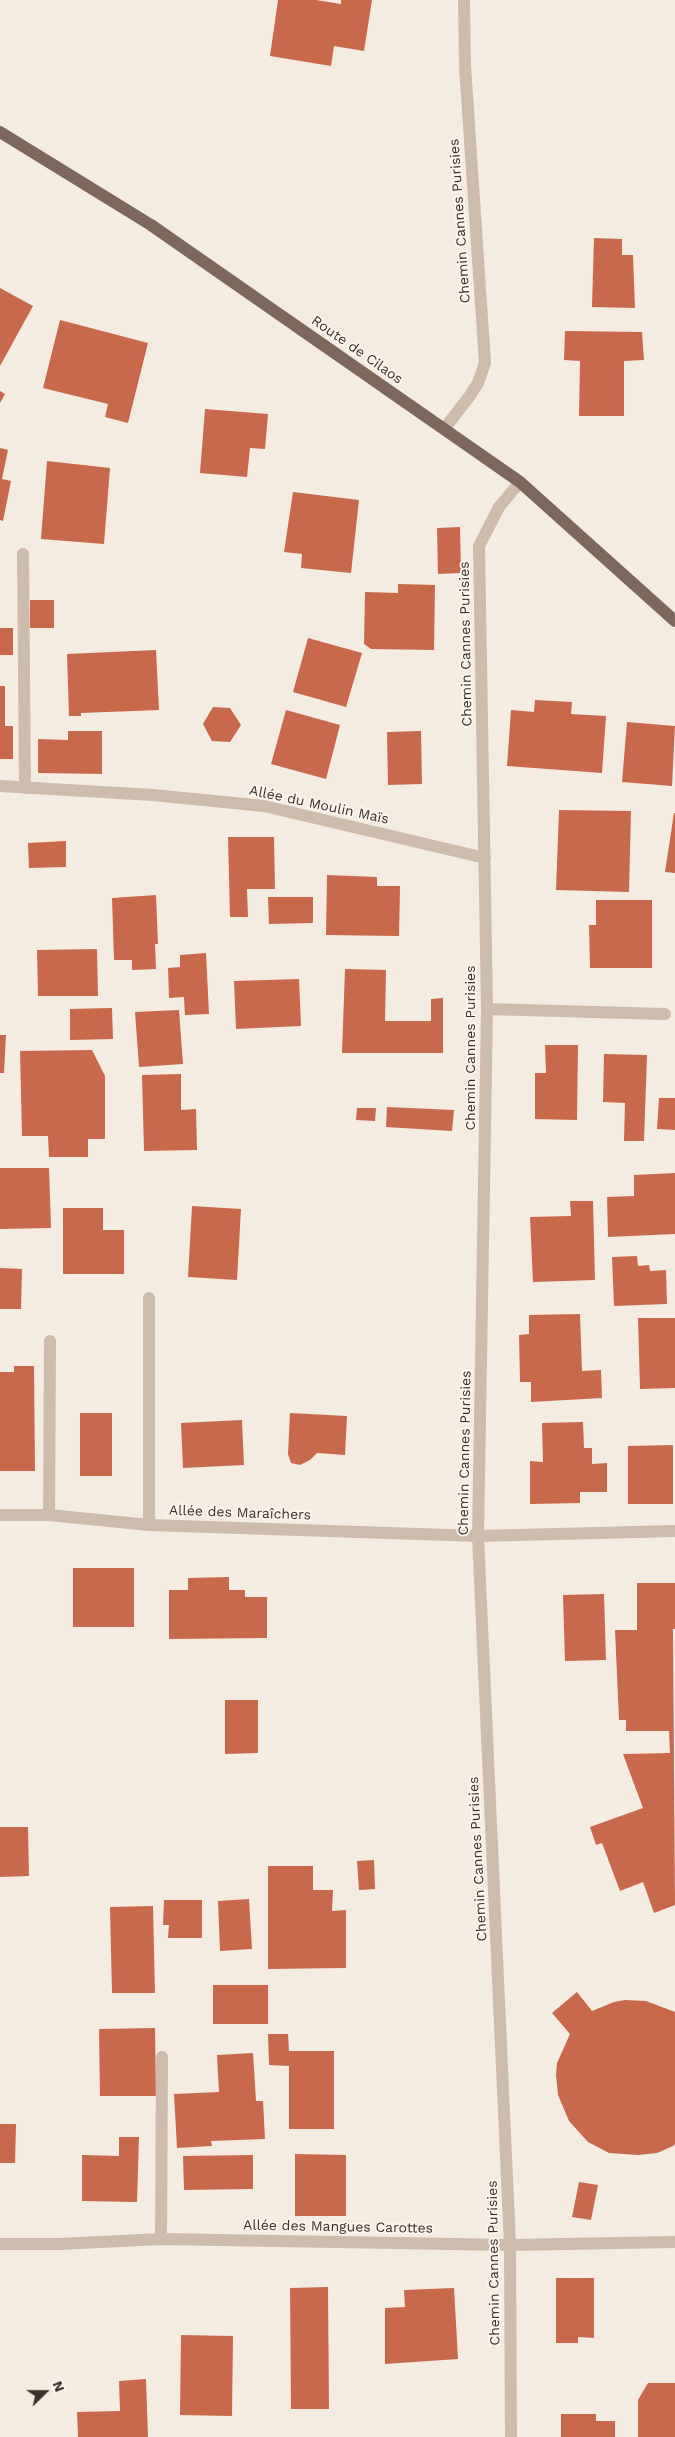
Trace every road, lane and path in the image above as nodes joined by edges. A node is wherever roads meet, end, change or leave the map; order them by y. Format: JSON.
{"nodes":[{"id":1,"x":464,"y":0,"type":"edge"},
{"id":2,"x":0,"y":132,"type":"edge"},
{"id":3,"x":444,"y":429,"type":"junction"},
{"id":4,"x":520,"y":482,"type":"junction"},
{"id":5,"x":23,"y":554,"type":"dead end"},
{"id":6,"x":675,"y":621,"type":"edge"},
{"id":7,"x":0,"y":786,"type":"edge"},
{"id":8,"x":25,"y":788,"type":"junction"},
{"id":9,"x":485,"y":858,"type":"junction"},
{"id":10,"x":487,"y":1009,"type":"junction"},
{"id":11,"x":665,"y":1014,"type":"dead end"},
{"id":12,"x":149,"y":1298,"type":"dead end"},
{"id":13,"x":50,"y":1341,"type":"dead end"},
{"id":14,"x":0,"y":1515,"type":"edge"},
{"id":15,"x":49,"y":1515,"type":"junction"},
{"id":16,"x":149,"y":1525,"type":"junction"},
{"id":17,"x":675,"y":1531,"type":"edge"},
{"id":18,"x":478,"y":1536,"type":"junction"},
{"id":19,"x":162,"y":2057,"type":"dead end"},
{"id":20,"x":161,"y":2238,"type":"junction"},
{"id":21,"x":675,"y":2242,"type":"edge"},
{"id":22,"x":0,"y":2244,"type":"edge"},
{"id":23,"x":510,"y":2245,"type":"junction"},
{"id":24,"x":511,"y":2437,"type":"edge"}],
"edges":[{"from":1,"to":3,"type":"street","name":"Chemin Cannes Purisies"},
{"from":2,"to":3,"type":"main road","name":"Route de Cilaos"},
{"from":3,"to":4,"type":"main road","name":"Route de Cilaos"},
{"from":4,"to":6,"type":"main road","name":"Route de Cilaos"},
{"from":4,"to":9,"type":"street","name":"Chemin Cannes Purisies"},
{"from":5,"to":8,"type":"street"},
{"from":7,"to":8,"type":"street","name":"Allée du Moulin Maïs"},
{"from":8,"to":9,"type":"street","name":"Allée du Moulin Maïs"},
{"from":9,"to":10,"type":"street","name":"Chemin Cannes Purisies"},
{"from":10,"to":11,"type":"street"},
{"from":10,"to":18,"type":"street","name":"Chemin Cannes Purisies"},
{"from":12,"to":16,"type":"street"},
{"from":13,"to":15,"type":"street"},
{"from":14,"to":15,"type":"street","name":"Allée des Maraîchers"},
{"from":15,"to":16,"type":"street","name":"Allée des Maraîchers"},
{"from":16,"to":18,"type":"street","name":"Allée des Maraîchers"},
{"from":17,"to":18,"type":"street","name":"Allée des Maraîchers"},
{"from":18,"to":23,"type":"street","name":"Chemin Cannes Purisies"},
{"from":19,"to":20,"type":"street"},
{"from":20,"to":22,"type":"street","name":"Allée des Mangues Carottes"},
{"from":20,"to":23,"type":"street","name":"Allée des Mangues Carottes"},
{"from":21,"to":23,"type":"street","name":"Allée des Mangues Carottes"},
{"from":23,"to":24,"type":"street","name":"Chemin Cannes Purisies"}]}
